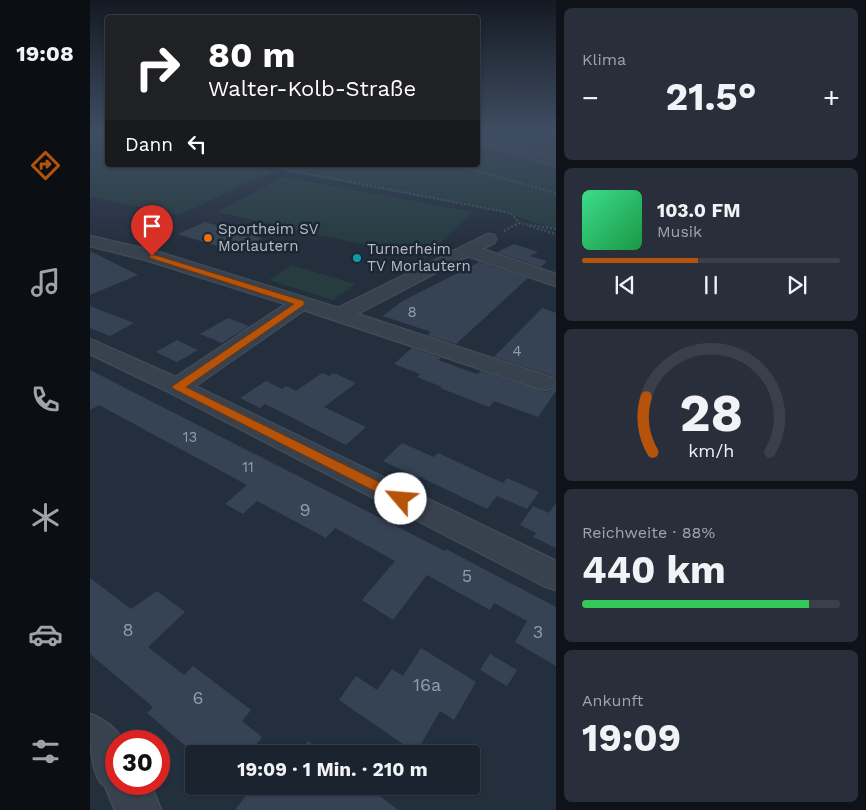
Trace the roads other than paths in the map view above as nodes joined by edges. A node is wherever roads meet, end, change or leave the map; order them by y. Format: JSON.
{"nodes":[{"id":1,"x":488,"y":239,"type":"road end"},
{"id":2,"x":90,"y":241,"type":"edge"},
{"id":3,"x":468,"y":250,"type":"junction"},
{"id":4,"x":556,"y":280,"type":"edge"},
{"id":5,"x":301,"y":303,"type":"junction"},
{"id":6,"x":340,"y":315,"type":"junction"},
{"id":7,"x":90,"y":346,"type":"edge"},
{"id":8,"x":546,"y":383,"type":"dead end"},
{"id":9,"x":178,"y":387,"type":"junction"},
{"id":10,"x":556,"y":576,"type":"edge"},
{"id":11,"x":90,"y":735,"type":"edge"},
{"id":12,"x":105,"y":751,"type":"edge"},
{"id":13,"x":133,"y":795,"type":"edge"},
{"id":14,"x":138,"y":810,"type":"edge"}],
"edges":[{"from":1,"to":3,"type":"street"},
{"from":2,"to":5,"type":"street"},
{"from":3,"to":4,"type":"street"},
{"from":3,"to":6,"type":"street"},
{"from":5,"to":6,"type":"street"},
{"from":5,"to":9,"type":"street"},
{"from":6,"to":8,"type":"street"},
{"from":7,"to":9,"type":"street"},
{"from":9,"to":10,"type":"street"},
{"from":11,"to":12,"type":"street"},
{"from":13,"to":14,"type":"street"}]}
